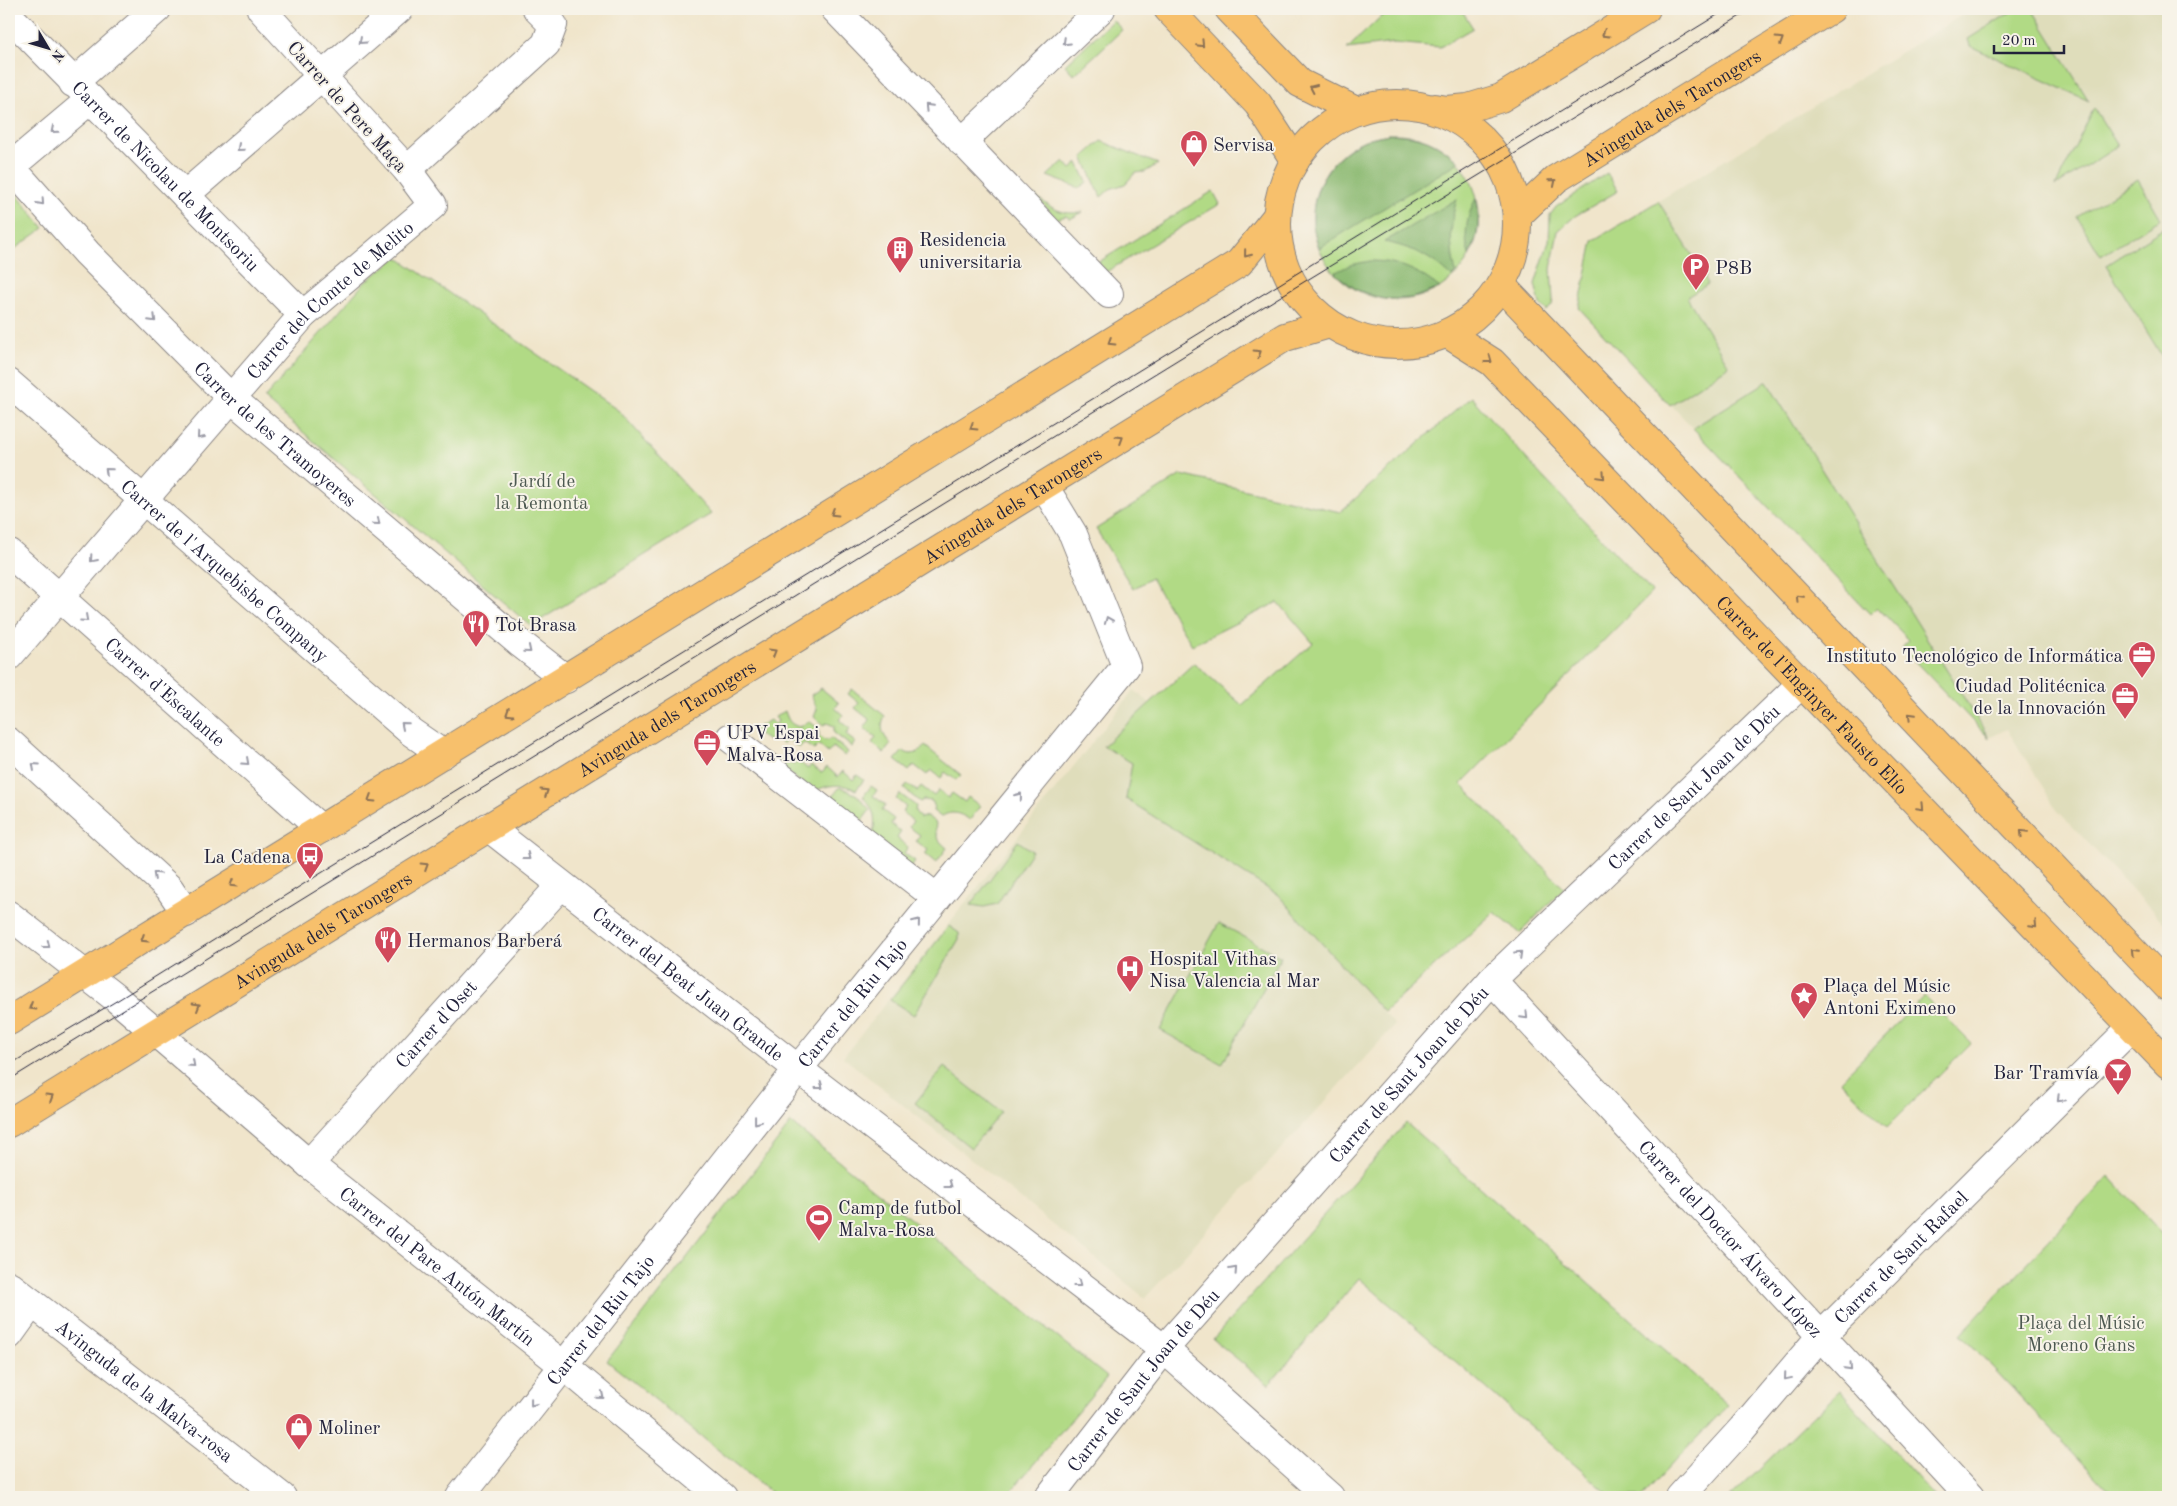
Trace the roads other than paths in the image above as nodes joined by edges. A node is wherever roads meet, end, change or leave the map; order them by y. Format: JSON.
{"nodes":[{"id":1,"x":157,"y":9,"type":"edge"},
{"id":2,"x":261,"y":9,"type":"edge"},
{"id":3,"x":399,"y":9,"type":"edge"},
{"id":4,"x":835,"y":9,"type":"edge"},
{"id":5,"x":1101,"y":9,"type":"edge"},
{"id":6,"x":1168,"y":9,"type":"edge"},
{"id":7,"x":1229,"y":9,"type":"edge"},
{"id":8,"x":1646,"y":9,"type":"edge"},
{"id":9,"x":1832,"y":9,"type":"edge"},
{"id":10,"x":9,"y":16,"type":"edge"},
{"id":11,"x":545,"y":17,"type":"edge"},
{"id":12,"x":322,"y":77,"type":"junction"},
{"id":13,"x":82,"y":91,"type":"junction"},
{"id":14,"x":1418,"y":105,"type":"junction"},
{"id":15,"x":1356,"y":111,"type":"junction"},
{"id":16,"x":962,"y":142,"type":"junction"},
{"id":17,"x":1295,"y":161,"type":"junction"},
{"id":18,"x":10,"y":166,"type":"edge"},
{"id":19,"x":407,"y":170,"type":"junction"},
{"id":20,"x":186,"y":195,"type":"junction"},
{"id":21,"x":433,"y":205,"type":"joint"},
{"id":22,"x":1518,"y":215,"type":"junction"},
{"id":23,"x":1277,"y":216,"type":"junction"},
{"id":24,"x":1501,"y":286,"type":"junction"},
{"id":25,"x":1108,"y":294,"type":"dead end"},
{"id":26,"x":303,"y":314,"type":"junction"},
{"id":27,"x":1329,"y":324,"type":"junction"},
{"id":28,"x":1448,"y":334,"type":"junction"},
{"id":29,"x":9,"y":383,"type":"edge"},
{"id":30,"x":232,"y":399,"type":"junction"},
{"id":31,"x":1044,"y":486,"type":"junction"},
{"id":32,"x":143,"y":501,"type":"junction"},
{"id":33,"x":9,"y":553,"type":"edge"},
{"id":34,"x":60,"y":596,"type":"junction"},
{"id":35,"x":9,"y":656,"type":"edge"},
{"id":36,"x":566,"y":679,"type":"junction"},
{"id":37,"x":1802,"y":683,"type":"junction"},
{"id":38,"x":730,"y":738,"type":"dead end"},
{"id":39,"x":9,"y":742,"type":"edge"},
{"id":40,"x":443,"y":754,"type":"junction"},
{"id":41,"x":488,"y":827,"type":"junction"},
{"id":42,"x":321,"y":829,"type":"junction"},
{"id":43,"x":561,"y":884,"type":"junction"},
{"id":44,"x":937,"y":898,"type":"junction"},
{"id":45,"x":186,"y":913,"type":"junction"},
{"id":46,"x":9,"y":915,"type":"edge"},
{"id":47,"x":86,"y":975,"type":"junction"},
{"id":48,"x":1492,"y":980,"type":"junction"},
{"id":49,"x":2168,"y":986,"type":"edge"},
{"id":50,"x":9,"y":1021,"type":"edge"},
{"id":51,"x":2132,"y":1027,"type":"junction"},
{"id":52,"x":156,"y":1032,"type":"junction"},
{"id":53,"x":2168,"y":1064,"type":"edge"},
{"id":54,"x":798,"y":1069,"type":"junction"},
{"id":55,"x":9,"y":1123,"type":"edge"},
{"id":56,"x":309,"y":1164,"type":"junction"},
{"id":57,"x":9,"y":1285,"type":"edge"},
{"id":58,"x":32,"y":1303,"type":"junction"},
{"id":59,"x":9,"y":1335,"type":"edge"},
{"id":60,"x":1821,"y":1336,"type":"junction"},
{"id":61,"x":1164,"y":1349,"type":"junction"},
{"id":62,"x":563,"y":1365,"type":"junction"},
{"id":63,"x":282,"y":1497,"type":"edge"},
{"id":64,"x":460,"y":1497,"type":"edge"},
{"id":65,"x":722,"y":1497,"type":"edge"},
{"id":66,"x":1048,"y":1497,"type":"edge"},
{"id":67,"x":1330,"y":1497,"type":"edge"},
{"id":68,"x":1680,"y":1497,"type":"edge"},
{"id":69,"x":1970,"y":1497,"type":"edge"}],
"edges":[{"from":1,"to":13,"type":"street"},
{"from":2,"to":12,"type":"street","name":"Carrer de Pere Maça"},
{"from":3,"to":12,"type":"street","one_way":true},
{"from":16,"to":4,"type":"street","one_way":true},
{"from":5,"to":16,"type":"street","one_way":true},
{"from":6,"to":17,"type":"main road","one_way":true},
{"from":15,"to":7,"type":"main road","one_way":true},
{"from":8,"to":14,"type":"main road","one_way":true},
{"from":22,"to":9,"type":"main road","name":"Avinguda dels Tarongers","one_way":true},
{"from":10,"to":13,"type":"street","name":"Carrer de Nicolau de Montsoriu"},
{"from":11,"to":19,"type":"street"},
{"from":12,"to":19,"type":"street","name":"Carrer de Pere Maça"},
{"from":12,"to":20,"type":"street","one_way":true},
{"from":13,"to":18,"type":"street","one_way":true},
{"from":13,"to":20,"type":"street","name":"Carrer de Nicolau de Montsoriu"},
{"from":14,"to":15,"type":"main road"},
{"from":14,"to":22,"type":"main road"},
{"from":15,"to":17,"type":"main road"},
{"from":16,"to":25,"type":"street"},
{"from":17,"to":23,"type":"main road"},
{"from":18,"to":30,"type":"street","name":"Carrer de les Tramoyeres","one_way":true},
{"from":19,"to":21,"type":"street","name":"Carrer de Pere Maça"},
{"from":20,"to":26,"type":"street","name":"Carrer de Nicolau de Montsoriu"},
{"from":21,"to":26,"type":"street","name":"Carrer del Comte de Melito"},
{"from":22,"to":24,"type":"main road"},
{"from":23,"to":27,"type":"main road"},
{"from":23,"to":36,"type":"main road","one_way":true},
{"from":24,"to":28,"type":"main road"},
{"from":49,"to":24,"type":"main road","one_way":true},
{"from":26,"to":30,"type":"street","name":"Carrer del Comte de Melito"},
{"from":27,"to":28,"type":"main road"},
{"from":31,"to":27,"type":"main road","name":"Avinguda dels Tarongers","one_way":true},
{"from":28,"to":37,"type":"main road","name":"Carrer de l'Enginyer Fausto Elío","one_way":true},
{"from":32,"to":29,"type":"street","name":"Carrer de l'Arquebisbe Company","one_way":true},
{"from":30,"to":32,"type":"street","name":"Carrer del Comte de Melito","one_way":true},
{"from":30,"to":36,"type":"street","name":"Carrer de les Tramoyeres","one_way":true},
{"from":41,"to":31,"type":"main road","name":"Avinguda dels Tarongers","one_way":true},
{"from":44,"to":31,"type":"street","name":"Carrer del Riu Tajo","one_way":true},
{"from":32,"to":34,"type":"street","name":"Carrer del Comte de Melito","one_way":true},
{"from":40,"to":32,"type":"street","name":"Carrer de l'Arquebisbe Company","one_way":true},
{"from":33,"to":34,"type":"street","name":"Carrer d'Escalante"},
{"from":34,"to":35,"type":"street","name":"Carrer del Comte de Melito"},
{"from":34,"to":42,"type":"street","name":"Carrer d'Escalante","one_way":true},
{"from":36,"to":40,"type":"main road","one_way":true},
{"from":48,"to":37,"type":"street","name":"Carrer de Sant Joan de Déu","one_way":true},
{"from":37,"to":51,"type":"main road","name":"Carrer de l'Enginyer Fausto Elío","one_way":true},
{"from":38,"to":44,"type":"street"},
{"from":45,"to":39,"type":"street","one_way":true},
{"from":40,"to":42,"type":"main road","one_way":true},
{"from":41,"to":43,"type":"street","name":"Carrer del Beat Juan Grande","one_way":true},
{"from":52,"to":41,"type":"main road","name":"Avinguda dels Tarongers","one_way":true},
{"from":42,"to":45,"type":"main road","one_way":true},
{"from":43,"to":54,"type":"street","name":"Carrer del Beat Juan Grande"},
{"from":43,"to":56,"type":"street","name":"Carrer d'Oset"},
{"from":54,"to":44,"type":"street","name":"Carrer del Riu Tajo","one_way":true},
{"from":45,"to":47,"type":"main road","one_way":true},
{"from":46,"to":47,"type":"street","name":"Carrer del Pare Antón Martín","one_way":true},
{"from":47,"to":50,"type":"main road","one_way":true},
{"from":47,"to":52,"type":"street","name":"Carrer del Pare Antón Martín"},
{"from":48,"to":60,"type":"street","name":"Carrer del Doctor Álvaro López","one_way":true},
{"from":61,"to":48,"type":"street","name":"Carrer de Sant Joan de Déu","one_way":true},
{"from":51,"to":53,"type":"main road","name":"Carrer de l'Enginyer Fausto Elío"},
{"from":51,"to":60,"type":"street","name":"Carrer de Sant Rafael","one_way":true},
{"from":55,"to":52,"type":"main road","name":"Avinguda dels Tarongers","one_way":true},
{"from":52,"to":56,"type":"street","name":"Carrer del Pare Antón Martín","one_way":true},
{"from":54,"to":61,"type":"street","name":"Carrer del Beat Juan Grande","one_way":true},
{"from":54,"to":62,"type":"street","name":"Carrer del Riu Tajo","one_way":true},
{"from":56,"to":62,"type":"street","name":"Carrer del Pare Antón Martín"},
{"from":57,"to":58,"type":"street","name":"Avinguda de la Malva-rosa"},
{"from":58,"to":59,"type":"street"},
{"from":58,"to":63,"type":"street","name":"Avinguda de la Malva-rosa"},
{"from":60,"to":68,"type":"street","name":"Carrer de Sant Rafael","one_way":true},
{"from":60,"to":69,"type":"street","name":"Carrer del Doctor Álvaro López","one_way":true},
{"from":61,"to":66,"type":"street","name":"Carrer de Sant Joan de Déu"},
{"from":61,"to":67,"type":"street","name":"Carrer del Beat Juan Grande"},
{"from":62,"to":64,"type":"street","name":"Carrer del Riu Tajo","one_way":true},
{"from":62,"to":65,"type":"street","name":"Carrer del Pare Antón Martín","one_way":true}]}
